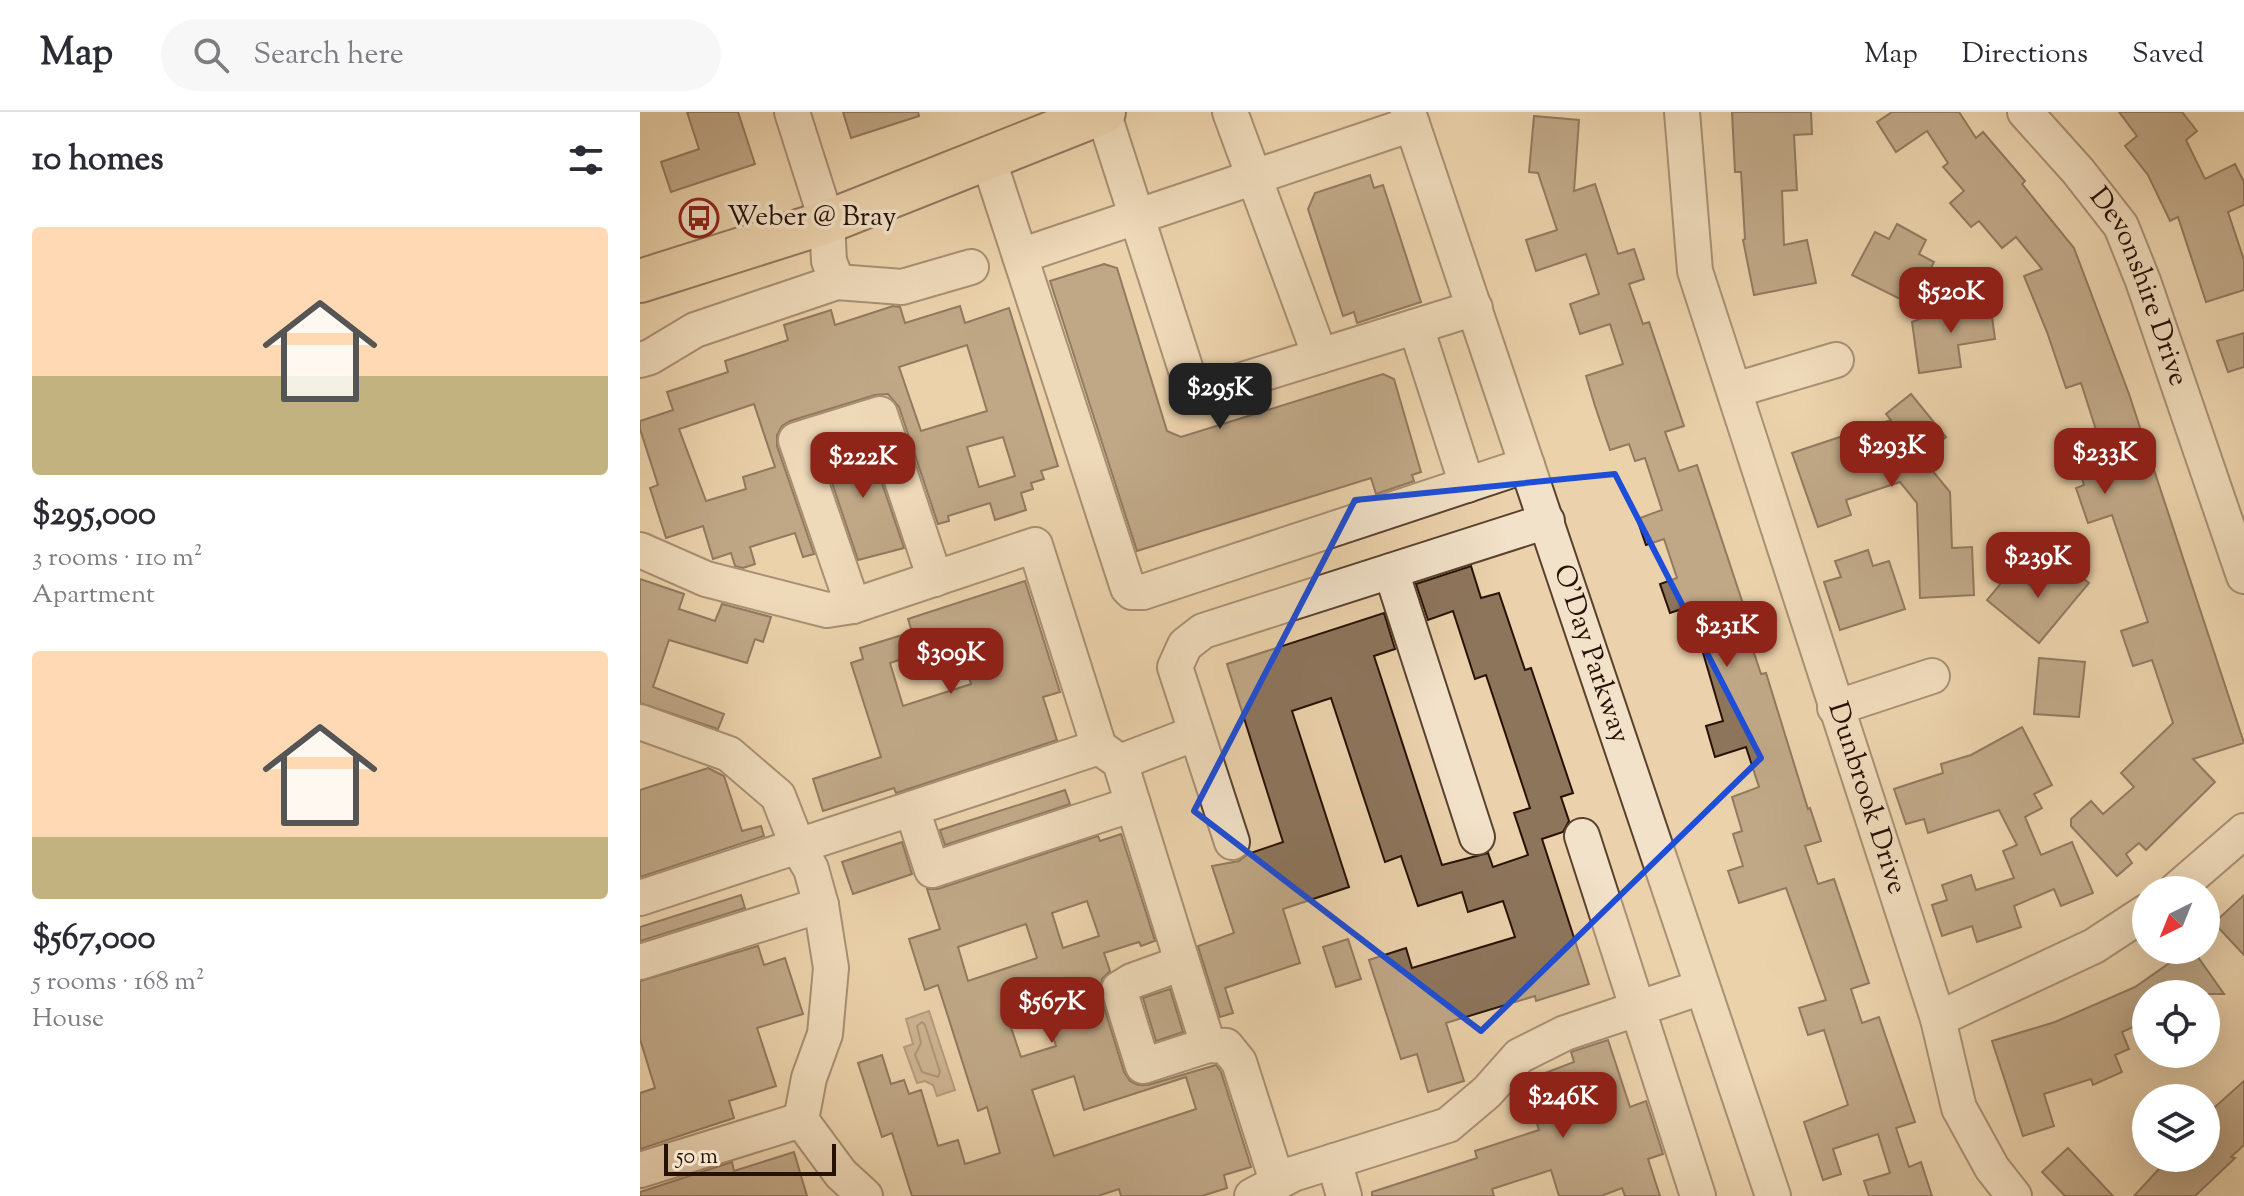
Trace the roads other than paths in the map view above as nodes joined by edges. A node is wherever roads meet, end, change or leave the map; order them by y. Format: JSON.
{"nodes":[{"id":1,"x":792,"y":112,"type":"edge"},
{"id":2,"x":1103,"y":112,"type":"edge"},
{"id":3,"x":1230,"y":112,"type":"edge"},
{"id":4,"x":1682,"y":112,"type":"edge"},
{"id":5,"x":2025,"y":112,"type":"edge"},
{"id":6,"x":1410,"y":118,"type":"edge"},
{"id":7,"x":988,"y":158,"type":"junction"},
{"id":8,"x":1254,"y":177,"type":"junction"},
{"id":9,"x":1137,"y":217,"type":"junction"},
{"id":10,"x":827,"y":222,"type":"junction"},
{"id":11,"x":1020,"y":256,"type":"junction"},
{"id":12,"x":971,"y":267,"type":"dead end"},
{"id":13,"x":640,"y":281,"type":"edge"},
{"id":14,"x":837,"y":282,"type":"junction"},
{"id":15,"x":1475,"y":308,"type":"junction"},
{"id":16,"x":1416,"y":327,"type":"junction"},
{"id":17,"x":1320,"y":356,"type":"junction"},
{"id":18,"x":640,"y":360,"type":"edge"},
{"id":19,"x":1836,"y":360,"type":"dead end"},
{"id":20,"x":1735,"y":390,"type":"junction"},
{"id":21,"x":1527,"y":465,"type":"junction"},
{"id":22,"x":1467,"y":485,"type":"junction"},
{"id":23,"x":1547,"y":521,"type":"junction"},
{"id":24,"x":640,"y":550,"type":"edge"},
{"id":25,"x":1391,"y":571,"type":"junction"},
{"id":26,"x":2244,"y":576,"type":"edge"},
{"id":27,"x":935,"y":579,"type":"junction"},
{"id":28,"x":853,"y":606,"type":"junction"},
{"id":29,"x":1932,"y":676,"type":"dead end"},
{"id":30,"x":1835,"y":708,"type":"junction"},
{"id":31,"x":640,"y":722,"type":"edge"},
{"id":32,"x":1196,"y":733,"type":"junction"},
{"id":33,"x":1109,"y":754,"type":"junction"},
{"id":34,"x":1133,"y":804,"type":"junction"},
{"id":35,"x":912,"y":809,"type":"junction"},
{"id":36,"x":2244,"y":831,"type":"edge"},
{"id":37,"x":1582,"y":836,"type":"dead end"},
{"id":38,"x":1477,"y":837,"type":"dead end"},
{"id":39,"x":1232,"y":842,"type":"dead end"},
{"id":40,"x":798,"y":847,"type":"junction"},
{"id":41,"x":2192,"y":876,"type":"edge"},
{"id":42,"x":640,"y":898,"type":"edge"},
{"id":43,"x":821,"y":905,"type":"junction"},
{"id":44,"x":2132,"y":921,"type":"edge"},
{"id":45,"x":640,"y":962,"type":"edge"},
{"id":46,"x":1182,"y":963,"type":"junction"},
{"id":47,"x":1702,"y":987,"type":"junction"},
{"id":48,"x":1636,"y":1009,"type":"junction"},
{"id":49,"x":1938,"y":1019,"type":"junction"},
{"id":50,"x":1208,"y":1045,"type":"junction"},
{"id":51,"x":801,"y":1120,"type":"junction"},
{"id":52,"x":1334,"y":1161,"type":"junction"},
{"id":53,"x":640,"y":1170,"type":"edge"},
{"id":54,"x":1261,"y":1192,"type":"edge"},
{"id":55,"x":865,"y":1196,"type":"edge"},
{"id":56,"x":1344,"y":1196,"type":"edge"},
{"id":57,"x":1698,"y":1196,"type":"edge"},
{"id":58,"x":1773,"y":1196,"type":"edge"},
{"id":59,"x":2014,"y":1196,"type":"edge"}],
"edges":[{"from":1,"to":10,"type":"street"},
{"from":2,"to":7,"type":"main road"},
{"from":2,"to":9,"type":"street"},
{"from":3,"to":8,"type":"street"},
{"from":4,"to":20,"type":"street","name":"Dunbrook Drive"},
{"from":5,"to":26,"type":"street","name":"Devonshire Drive"},
{"from":6,"to":8,"type":"street"},
{"from":6,"to":15,"type":"street","name":"O'Day Parkway"},
{"from":7,"to":10,"type":"main road"},
{"from":7,"to":11,"type":"street"},
{"from":8,"to":9,"type":"street"},
{"from":8,"to":17,"type":"street"},
{"from":9,"to":11,"type":"street"},
{"from":9,"to":17,"type":"street"},
{"from":10,"to":13,"type":"main road"},
{"from":10,"to":14,"type":"street"},
{"from":11,"to":22,"type":"street"},
{"from":12,"to":14,"type":"street"},
{"from":14,"to":18,"type":"street"},
{"from":15,"to":16,"type":"street"},
{"from":15,"to":21,"type":"street","name":"O'Day Parkway"},
{"from":16,"to":17,"type":"street"},
{"from":16,"to":22,"type":"street"},
{"from":19,"to":20,"type":"street"},
{"from":20,"to":30,"type":"street","name":"Dunbrook Drive"},
{"from":21,"to":22,"type":"street"},
{"from":21,"to":23,"type":"street","name":"O'Day Parkway"},
{"from":23,"to":25,"type":"street"},
{"from":23,"to":47,"type":"street","name":"O'Day Parkway"},
{"from":24,"to":28,"type":"street"},
{"from":25,"to":32,"type":"street"},
{"from":25,"to":38,"type":"street"},
{"from":27,"to":28,"type":"street"},
{"from":27,"to":28,"type":"street"},
{"from":27,"to":33,"type":"street"},
{"from":29,"to":30,"type":"street"},
{"from":30,"to":49,"type":"street","name":"Dunbrook Drive"},
{"from":31,"to":40,"type":"street"},
{"from":32,"to":33,"type":"street"},
{"from":32,"to":39,"type":"street"},
{"from":33,"to":34,"type":"street"},
{"from":33,"to":35,"type":"street"},
{"from":34,"to":35,"type":"street"},
{"from":34,"to":46,"type":"street"},
{"from":35,"to":40,"type":"street"},
{"from":36,"to":41,"type":"street"},
{"from":37,"to":48,"type":"street"},
{"from":40,"to":42,"type":"street"},
{"from":40,"to":43,"type":"street"},
{"from":43,"to":45,"type":"street"},
{"from":43,"to":51,"type":"street"},
{"from":44,"to":49,"type":"street"},
{"from":46,"to":50,"type":"street"},
{"from":46,"to":50,"type":"street"},
{"from":47,"to":48,"type":"street"},
{"from":47,"to":58,"type":"street","name":"O'Day Parkway"},
{"from":48,"to":52,"type":"street"},
{"from":48,"to":57,"type":"street"},
{"from":49,"to":59,"type":"street","name":"Dunbrook Drive"},
{"from":50,"to":54,"type":"street"},
{"from":51,"to":53,"type":"street"},
{"from":51,"to":55,"type":"street"},
{"from":52,"to":54,"type":"street"},
{"from":52,"to":56,"type":"street"}]}
